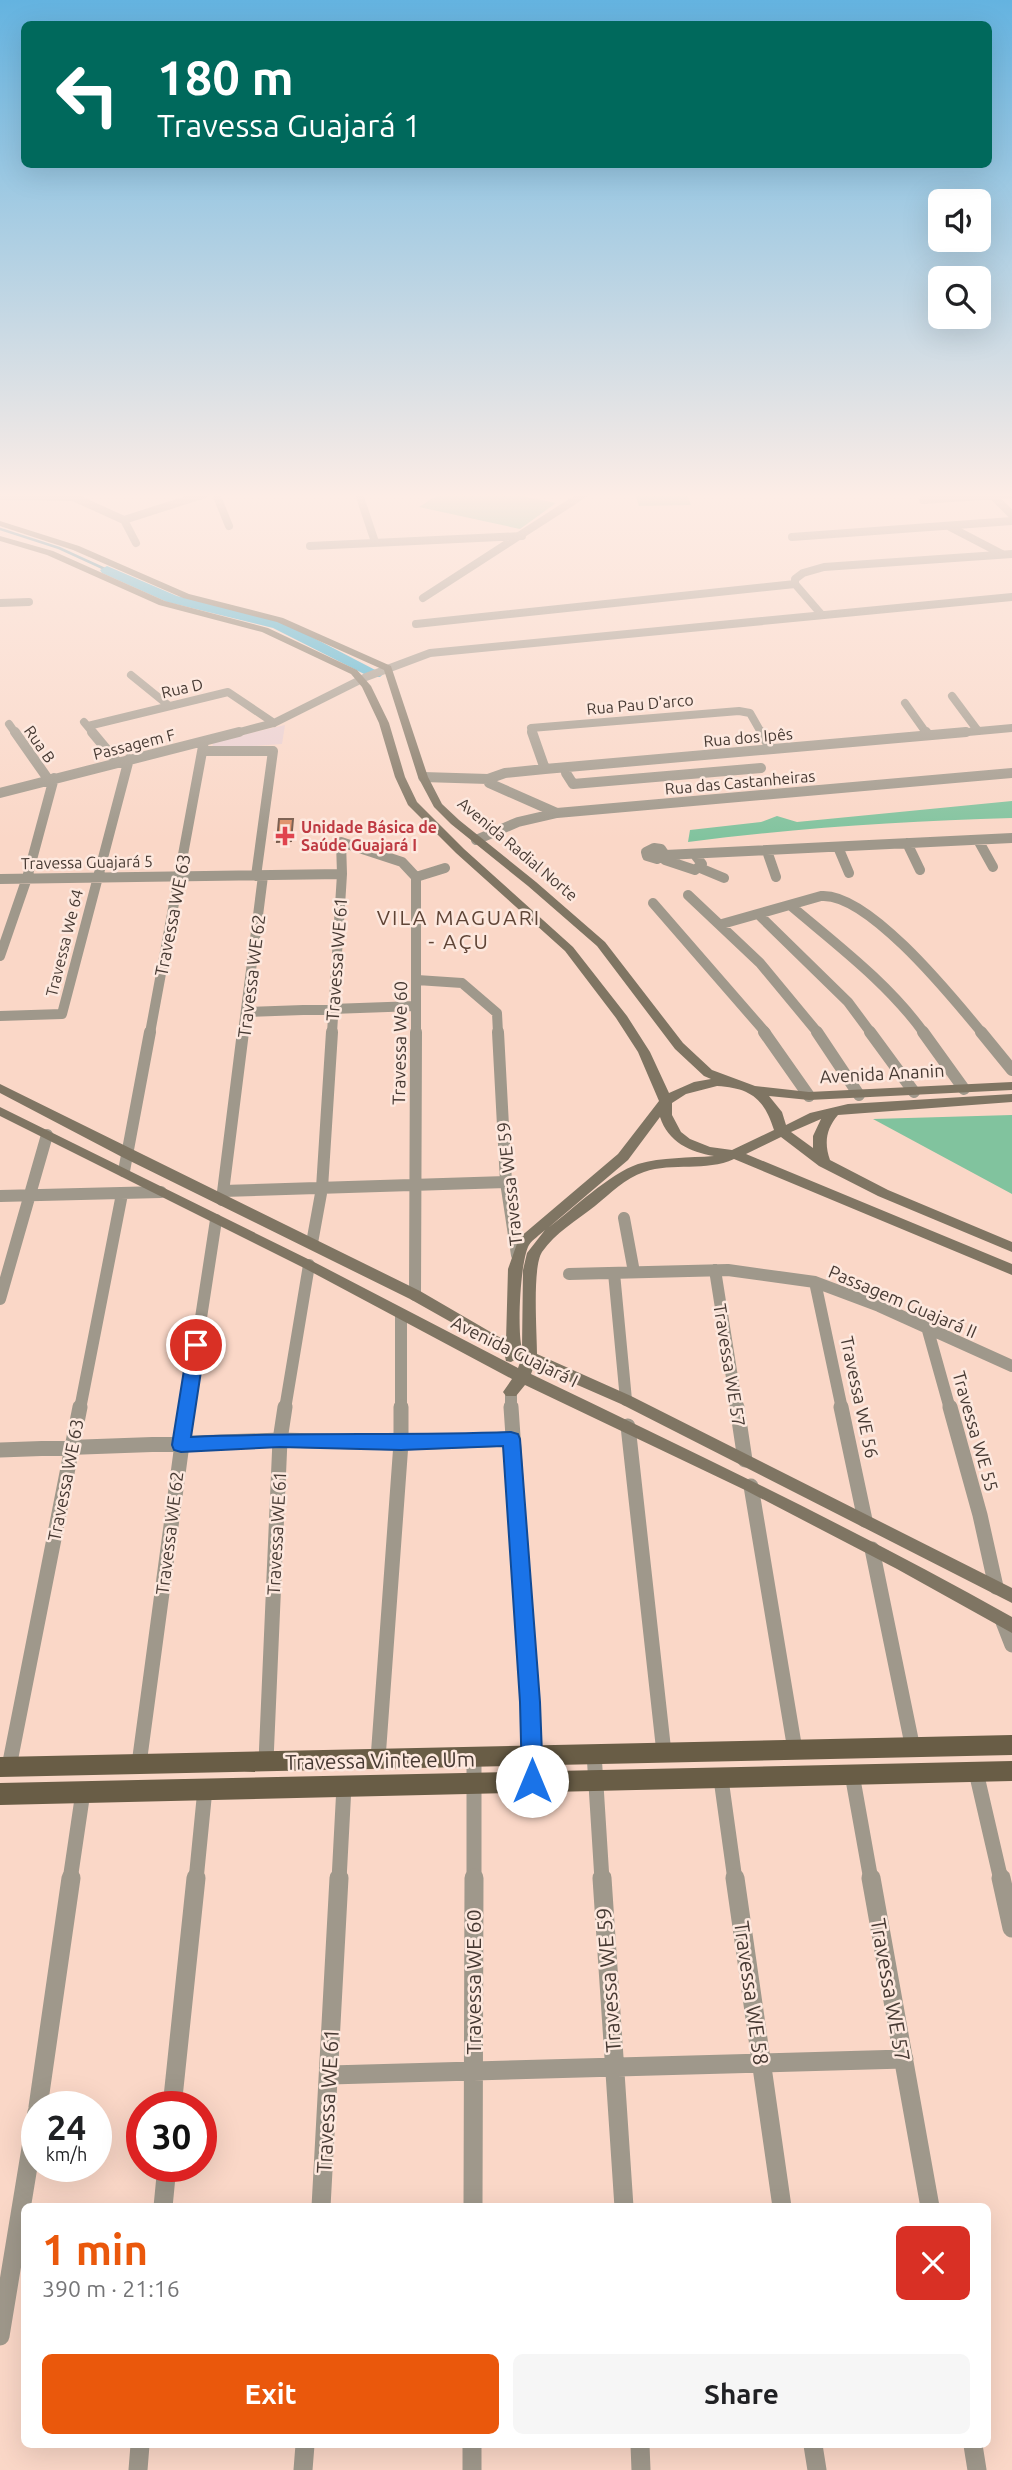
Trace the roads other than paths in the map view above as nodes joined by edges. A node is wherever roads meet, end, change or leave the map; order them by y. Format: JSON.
{"nodes":[{"id":1,"x":186,"y":609,"type":"edge"},
{"id":2,"x":238,"y":609,"type":"edge"},
{"id":3,"x":549,"y":609,"type":"edge"},
{"id":4,"x":817,"y":609,"type":"edge"},
{"id":5,"x":874,"y":609,"type":"edge"},
{"id":6,"x":513,"y":613,"type":"joint"},
{"id":7,"x":821,"y":614,"type":"junction"},
{"id":8,"x":416,"y":625,"type":"dead end"},
{"id":9,"x":384,"y":669,"type":"junction"},
{"id":10,"x":131,"y":675,"type":"dead end"},
{"id":11,"x":363,"y":679,"type":"junction"},
{"id":12,"x":952,"y":696,"type":"dead end"},
{"id":13,"x":905,"y":703,"type":"dead end"},
{"id":14,"x":168,"y":705,"type":"junction"},
{"id":15,"x":274,"y":723,"type":"junction"},
{"id":16,"x":9,"y":724,"type":"dead end"},
{"id":17,"x":1012,"y":728,"type":"edge"},
{"id":18,"x":978,"y":731,"type":"junction"},
{"id":19,"x":928,"y":735,"type":"junction"},
{"id":20,"x":204,"y":746,"type":"junction"},
{"id":21,"x":771,"y":750,"type":"junction"},
{"id":22,"x":129,"y":759,"type":"junction"},
{"id":23,"x":117,"y":762,"type":"junction"},
{"id":24,"x":761,"y":768,"type":"dead end"},
{"id":25,"x":545,"y":769,"type":"junction"},
{"id":26,"x":566,"y":773,"type":"dead end"},
{"id":27,"x":1012,"y":773,"type":"edge"},
{"id":28,"x":423,"y":778,"type":"junction"},
{"id":29,"x":51,"y":779,"type":"junction"},
{"id":30,"x":488,"y":779,"type":"junction"},
{"id":31,"x":0,"y":793,"type":"edge"},
{"id":32,"x":558,"y":813,"type":"junction"},
{"id":33,"x":1012,"y":838,"type":"edge"},
{"id":34,"x":978,"y":839,"type":"junction"},
{"id":35,"x":476,"y":840,"type":"junction"},
{"id":36,"x":907,"y":844,"type":"junction"},
{"id":37,"x":838,"y":847,"type":"junction"},
{"id":38,"x":768,"y":851,"type":"junction"},
{"id":39,"x":695,"y":855,"type":"junction"},
{"id":40,"x":993,"y":867,"type":"dead end"},
{"id":41,"x":444,"y":868,"type":"dead end"},
{"id":42,"x":700,"y":868,"type":"junction"},
{"id":43,"x":920,"y":870,"type":"dead end"},
{"id":44,"x":849,"y":873,"type":"dead end"},
{"id":45,"x":342,"y":874,"type":"junction"},
{"id":46,"x":260,"y":876,"type":"junction"},
{"id":47,"x":97,"y":877,"type":"junction"},
{"id":48,"x":179,"y":877,"type":"junction"},
{"id":49,"x":416,"y":877,"type":"junction"},
{"id":50,"x":776,"y":877,"type":"dead end"},
{"id":51,"x":27,"y":878,"type":"junction"},
{"id":52,"x":724,"y":878,"type":"dead end"},
{"id":53,"x":0,"y":879,"type":"edge"},
{"id":54,"x":688,"y":895,"type":"dead end"},
{"id":55,"x":653,"y":902,"type":"dead end"},
{"id":56,"x":790,"y":905,"type":"junction"},
{"id":57,"x":758,"y":914,"type":"junction"},
{"id":58,"x":722,"y":924,"type":"junction"},
{"id":59,"x":0,"y":956,"type":"edge"},
{"id":60,"x":417,"y":980,"type":"junction"},
{"id":61,"x":416,"y":1006,"type":"junction"},
{"id":62,"x":333,"y":1010,"type":"junction"},
{"id":63,"x":248,"y":1012,"type":"junction"},
{"id":64,"x":0,"y":1016,"type":"edge"},
{"id":65,"x":1012,"y":1070,"type":"edge"},
{"id":66,"x":729,"y":1082,"type":"junction"},
{"id":67,"x":1012,"y":1086,"type":"edge"},
{"id":68,"x":0,"y":1088,"type":"edge"},
{"id":69,"x":964,"y":1089,"type":"junction"},
{"id":70,"x":754,"y":1090,"type":"junction"},
{"id":71,"x":914,"y":1091,"type":"junction"},
{"id":72,"x":859,"y":1095,"type":"junction"},
{"id":73,"x":809,"y":1096,"type":"junction"},
{"id":74,"x":670,"y":1098,"type":"junction"},
{"id":75,"x":1012,"y":1098,"type":"edge"},
{"id":76,"x":0,"y":1111,"type":"edge"},
{"id":77,"x":833,"y":1112,"type":"junction"},
{"id":78,"x":777,"y":1132,"type":"junction"},
{"id":79,"x":47,"y":1135,"type":"junction"},
{"id":80,"x":740,"y":1152,"type":"junction"},
{"id":81,"x":127,"y":1154,"type":"junction"},
{"id":82,"x":824,"y":1163,"type":"junction"},
{"id":83,"x":124,"y":1171,"type":"junction"},
{"id":84,"x":506,"y":1182,"type":"junction"},
{"id":85,"x":416,"y":1186,"type":"junction"},
{"id":86,"x":322,"y":1188,"type":"junction"},
{"id":87,"x":161,"y":1192,"type":"junction"},
{"id":88,"x":122,"y":1194,"type":"junction"},
{"id":89,"x":31,"y":1195,"type":"junction"},
{"id":90,"x":0,"y":1196,"type":"edge"},
{"id":91,"x":222,"y":1196,"type":"junction"},
{"id":92,"x":624,"y":1218,"type":"dead end"},
{"id":93,"x":216,"y":1220,"type":"junction"},
{"id":94,"x":313,"y":1243,"type":"junction"},
{"id":95,"x":1012,"y":1247,"type":"edge"},
{"id":96,"x":516,"y":1255,"type":"junction"},
{"id":97,"x":309,"y":1265,"type":"junction"},
{"id":98,"x":715,"y":1270,"type":"junction"},
{"id":99,"x":1012,"y":1270,"type":"edge"},
{"id":100,"x":634,"y":1272,"type":"junction"},
{"id":101,"x":614,"y":1273,"type":"junction"},
{"id":102,"x":569,"y":1274,"type":"dead end"},
{"id":103,"x":816,"y":1282,"type":"junction"},
{"id":104,"x":415,"y":1295,"type":"junction"},
{"id":105,"x":0,"y":1299,"type":"edge"},
{"id":106,"x":401,"y":1315,"type":"junction"},
{"id":107,"x":927,"y":1327,"type":"junction"},
{"id":108,"x":512,"y":1350,"type":"junction"},
{"id":109,"x":529,"y":1358,"type":"junction"},
{"id":110,"x":1012,"y":1366,"type":"edge"},
{"id":111,"x":515,"y":1374,"type":"junction"},
{"id":112,"x":511,"y":1392,"type":"joint"},
{"id":113,"x":626,"y":1400,"type":"junction"},
{"id":114,"x":628,"y":1426,"type":"junction"},
{"id":115,"x":511,"y":1439,"type":"junction"},
{"id":116,"x":280,"y":1440,"type":"junction"},
{"id":117,"x":401,"y":1443,"type":"junction"},
{"id":118,"x":181,"y":1445,"type":"junction"},
{"id":119,"x":71,"y":1448,"type":"junction"},
{"id":120,"x":0,"y":1450,"type":"edge"},
{"id":121,"x":746,"y":1460,"type":"junction"},
{"id":122,"x":751,"y":1486,"type":"junction"},
{"id":123,"x":865,"y":1520,"type":"junction"},
{"id":124,"x":872,"y":1549,"type":"junction"},
{"id":125,"x":996,"y":1587,"type":"junction"},
{"id":126,"x":1012,"y":1596,"type":"edge"},
{"id":127,"x":1008,"y":1624,"type":"edge"},
{"id":128,"x":1012,"y":1645,"type":"edge"},
{"id":129,"x":1012,"y":1745,"type":"edge"},
{"id":130,"x":913,"y":1749,"type":"junction"},
{"id":131,"x":795,"y":1750,"type":"junction"},
{"id":132,"x":594,"y":1753,"type":"junction"},
{"id":133,"x":664,"y":1753,"type":"junction"},
{"id":134,"x":533,"y":1757,"type":"junction"},
{"id":135,"x":474,"y":1758,"type":"junction"},
{"id":136,"x":378,"y":1759,"type":"junction"},
{"id":137,"x":266,"y":1761,"type":"junction"},
{"id":138,"x":139,"y":1764,"type":"junction"},
{"id":139,"x":5,"y":1767,"type":"edge"},
{"id":140,"x":1012,"y":1771,"type":"edge"},
{"id":141,"x":976,"y":1772,"type":"junction"},
{"id":142,"x":852,"y":1774,"type":"junction"},
{"id":143,"x":594,"y":1778,"type":"junction"},
{"id":144,"x":721,"y":1779,"type":"junction"},
{"id":145,"x":532,"y":1781,"type":"junction"},
{"id":146,"x":474,"y":1783,"type":"junction"},
{"id":147,"x":344,"y":1786,"type":"junction"},
{"id":148,"x":205,"y":1788,"type":"junction"},
{"id":149,"x":83,"y":1792,"type":"junction"},
{"id":150,"x":0,"y":1794,"type":"edge"},
{"id":151,"x":1012,"y":1928,"type":"edge"},
{"id":152,"x":904,"y":2059,"type":"junction"},
{"id":153,"x":762,"y":2063,"type":"junction"},
{"id":154,"x":614,"y":2066,"type":"junction"},
{"id":155,"x":473,"y":2071,"type":"junction"},
{"id":156,"x":330,"y":2075,"type":"junction"},
{"id":157,"x":40,"y":2091,"type":"edge"},
{"id":158,"x":174,"y":2091,"type":"edge"},
{"id":159,"x":25,"y":2182,"type":"edge"},
{"id":160,"x":165,"y":2182,"type":"edge"},
{"id":161,"x":22,"y":2203,"type":"edge"},
{"id":162,"x":163,"y":2203,"type":"edge"},
{"id":163,"x":321,"y":2203,"type":"edge"},
{"id":164,"x":473,"y":2203,"type":"edge"},
{"id":165,"x":624,"y":2203,"type":"edge"},
{"id":166,"x":781,"y":2203,"type":"edge"},
{"id":167,"x":929,"y":2203,"type":"edge"},
{"id":168,"x":21,"y":2207,"type":"edge"},
{"id":169,"x":0,"y":2336,"type":"edge"},
{"id":170,"x":140,"y":2448,"type":"edge"},
{"id":171,"x":305,"y":2448,"type":"edge"},
{"id":172,"x":472,"y":2448,"type":"edge"},
{"id":173,"x":640,"y":2448,"type":"edge"},
{"id":174,"x":813,"y":2448,"type":"edge"},
{"id":175,"x":973,"y":2448,"type":"edge"},
{"id":176,"x":138,"y":2470,"type":"edge"},
{"id":177,"x":303,"y":2470,"type":"edge"},
{"id":178,"x":472,"y":2470,"type":"edge"},
{"id":179,"x":641,"y":2470,"type":"edge"},
{"id":180,"x":817,"y":2470,"type":"edge"},
{"id":181,"x":977,"y":2470,"type":"edge"}],
"edges":[{"from":1,"to":11,"type":"main road"},
{"from":2,"to":9,"type":"main road"},
{"from":3,"to":6,"type":"street"},
{"from":4,"to":7,"type":"street"},
{"from":5,"to":7,"type":"street","name":"Passagem F"},
{"from":6,"to":8,"type":"street"},
{"from":7,"to":9,"type":"street","name":"Passagem F"},
{"from":9,"to":11,"type":"street","name":"Passagem F"},
{"from":9,"to":28,"type":"main road","name":"Avenida Radial Norte"},
{"from":10,"to":14,"type":"street"},
{"from":11,"to":15,"type":"street","name":"Passagem F"},
{"from":11,"to":74,"type":"main road"},
{"from":12,"to":18,"type":"street"},
{"from":13,"to":19,"type":"street"},
{"from":14,"to":15,"type":"street","name":"Rua D"},
{"from":14,"to":23,"type":"street","name":"Rua D"},
{"from":15,"to":20,"type":"street","name":"Passagem F"},
{"from":16,"to":29,"type":"street","name":"Rua B"},
{"from":17,"to":18,"type":"street","name":"Rua dos Ipês"},
{"from":18,"to":19,"type":"street","name":"Rua dos Ipês"},
{"from":19,"to":21,"type":"street","name":"Rua dos Ipês"},
{"from":20,"to":22,"type":"street","name":"Passagem F"},
{"from":20,"to":46,"type":"street","name":"Travessa WE 62"},
{"from":20,"to":48,"type":"street","name":"Travessa WE 63"},
{"from":21,"to":25,"type":"street","name":"Rua dos Ipês"},
{"from":21,"to":25,"type":"street","name":"Rua Pau D'arco"},
{"from":22,"to":23,"type":"street","name":"Passagem F"},
{"from":22,"to":47,"type":"street","name":"Travessa We 64"},
{"from":23,"to":29,"type":"street","name":"Passagem F"},
{"from":24,"to":26,"type":"street"},
{"from":25,"to":30,"type":"street","name":"Rua dos Ipês"},
{"from":27,"to":32,"type":"street","name":"Rua das Castanheiras"},
{"from":28,"to":30,"type":"street"},
{"from":28,"to":35,"type":"main road","name":"Avenida Radial Norte"},
{"from":29,"to":31,"type":"street","name":"Passagem F"},
{"from":29,"to":51,"type":"street"},
{"from":30,"to":32,"type":"street"},
{"from":32,"to":35,"type":"street","name":"Rua das Castanheiras"},
{"from":33,"to":34,"type":"street"},
{"from":34,"to":36,"type":"street"},
{"from":34,"to":40,"type":"street"},
{"from":35,"to":66,"type":"main road","name":"Avenida Radial Norte"},
{"from":36,"to":37,"type":"street"},
{"from":36,"to":43,"type":"street"},
{"from":37,"to":38,"type":"street"},
{"from":37,"to":44,"type":"street"},
{"from":38,"to":39,"type":"street"},
{"from":38,"to":50,"type":"street"},
{"from":39,"to":42,"type":"street"},
{"from":39,"to":42,"type":"street"},
{"from":41,"to":49,"type":"street"},
{"from":42,"to":52,"type":"street"},
{"from":45,"to":46,"type":"street","name":"Travessa Guajará 5"},
{"from":45,"to":49,"type":"street","name":"Travessa WE 61"},
{"from":45,"to":62,"type":"street","name":"Travessa WE 61"},
{"from":46,"to":48,"type":"street","name":"Travessa Guajará 5"},
{"from":46,"to":63,"type":"street","name":"Travessa WE 62"},
{"from":47,"to":48,"type":"street","name":"Travessa Guajará 5"},
{"from":47,"to":51,"type":"street","name":"Travessa Guajará 5"},
{"from":47,"to":64,"type":"street","name":"Travessa We 64"},
{"from":48,"to":81,"type":"street","name":"Travessa WE 63"},
{"from":49,"to":60,"type":"street","name":"Travessa We 60"},
{"from":51,"to":53,"type":"street","name":"Travessa Guajará 5"},
{"from":51,"to":59,"type":"street"},
{"from":54,"to":58,"type":"street"},
{"from":55,"to":73,"type":"street"},
{"from":56,"to":57,"type":"street"},
{"from":56,"to":65,"type":"street"},
{"from":56,"to":69,"type":"street"},
{"from":57,"to":58,"type":"street"},
{"from":57,"to":71,"type":"street"},
{"from":58,"to":72,"type":"street"},
{"from":60,"to":61,"type":"street","name":"Travessa We 60"},
{"from":60,"to":84,"type":"street","name":"Travessa WE 59"},
{"from":61,"to":62,"type":"street"},
{"from":61,"to":85,"type":"street","name":"Travessa We 60"},
{"from":62,"to":63,"type":"street"},
{"from":62,"to":86,"type":"street","name":"Travessa WE 61"},
{"from":63,"to":91,"type":"street","name":"Travessa WE 62"},
{"from":66,"to":70,"type":"main road"},
{"from":66,"to":74,"type":"main road"},
{"from":67,"to":69,"type":"main road","name":"Avenida Ananin"},
{"from":68,"to":81,"type":"main road","name":"Avenida Guajará I"},
{"from":69,"to":71,"type":"main road","name":"Avenida Ananin"},
{"from":70,"to":73,"type":"main road","name":"Avenida Ananin"},
{"from":70,"to":78,"type":"main road"},
{"from":71,"to":72,"type":"main road","name":"Avenida Ananin"},
{"from":72,"to":73,"type":"main road","name":"Avenida Ananin"},
{"from":74,"to":80,"type":"main road"},
{"from":74,"to":96,"type":"main road"},
{"from":75,"to":77,"type":"main road","name":"Avenida Ananin"},
{"from":76,"to":79,"type":"main road","name":"Avenida Guajará I"},
{"from":77,"to":78,"type":"main road","name":"Avenida Ananin"},
{"from":77,"to":82,"type":"main road"},
{"from":78,"to":80,"type":"main road"},
{"from":78,"to":82,"type":"main road"},
{"from":79,"to":83,"type":"main road","name":"Avenida Guajará I"},
{"from":79,"to":89,"type":"street"},
{"from":80,"to":99,"type":"main road"},
{"from":80,"to":109,"type":"main road"},
{"from":81,"to":83,"type":"street","name":"Travessa WE 63"},
{"from":81,"to":91,"type":"main road","name":"Avenida Guajará I"},
{"from":82,"to":95,"type":"main road"},
{"from":83,"to":87,"type":"main road","name":"Avenida Guajará I"},
{"from":84,"to":85,"type":"street"},
{"from":84,"to":96,"type":"street","name":"Travessa WE 59"},
{"from":85,"to":86,"type":"street"},
{"from":85,"to":104,"type":"street","name":"Travessa We 60"},
{"from":86,"to":91,"type":"street"},
{"from":86,"to":94,"type":"street","name":"Travessa WE 61"},
{"from":87,"to":88,"type":"street"},
{"from":87,"to":93,"type":"main road","name":"Avenida Guajará I"},
{"from":88,"to":89,"type":"street"},
{"from":88,"to":119,"type":"street","name":"Travessa WE 63"},
{"from":89,"to":90,"type":"street"},
{"from":89,"to":105,"type":"street"},
{"from":91,"to":94,"type":"main road","name":"Avenida Guajará I"},
{"from":92,"to":100,"type":"street"},
{"from":93,"to":97,"type":"main road","name":"Avenida Guajará I"},
{"from":93,"to":118,"type":"street","name":"Travessa WE 62"},
{"from":94,"to":104,"type":"main road","name":"Avenida Guajará I"},
{"from":96,"to":108,"type":"main road","name":"Travessa WE 59"},
{"from":97,"to":106,"type":"main road","name":"Avenida Guajará I"},
{"from":97,"to":116,"type":"street","name":"Travessa WE 61"},
{"from":98,"to":100,"type":"street","name":"Passagem Guajará II"},
{"from":98,"to":103,"type":"street","name":"Passagem Guajará II"},
{"from":98,"to":121,"type":"street","name":"Travessa WE 57"},
{"from":100,"to":101,"type":"street","name":"Passagem Guajará II"},
{"from":101,"to":102,"type":"street","name":"Passagem Guajará II"},
{"from":101,"to":113,"type":"street"},
{"from":103,"to":107,"type":"street","name":"Passagem Guajará II"},
{"from":103,"to":123,"type":"street","name":"Travessa WE 56"},
{"from":104,"to":108,"type":"main road","name":"Avenida Guajará I"},
{"from":106,"to":111,"type":"main road","name":"Avenida Guajará I"},
{"from":106,"to":117,"type":"street"},
{"from":107,"to":110,"type":"street","name":"Passagem Guajará II"},
{"from":107,"to":125,"type":"street","name":"Travessa WE 55"},
{"from":108,"to":109,"type":"main road","name":"Avenida Guajará I"},
{"from":108,"to":111,"type":"main road","name":"Travessa WE 59"},
{"from":109,"to":111,"type":"main road"},
{"from":109,"to":113,"type":"main road","name":"Avenida Guajará I"},
{"from":111,"to":112,"type":"main road","name":"Travessa WE 59"},
{"from":111,"to":114,"type":"main road","name":"Avenida Guajará I"},
{"from":112,"to":115,"type":"street","name":"Travessa WE 59"},
{"from":113,"to":121,"type":"main road","name":"Avenida Guajará I"},
{"from":114,"to":122,"type":"main road","name":"Avenida Guajará I"},
{"from":114,"to":133,"type":"street"},
{"from":115,"to":117,"type":"street"},
{"from":115,"to":134,"type":"street","name":"Travessa WE 59"},
{"from":116,"to":117,"type":"street"},
{"from":116,"to":118,"type":"street"},
{"from":116,"to":137,"type":"street","name":"Travessa WE 61"},
{"from":117,"to":136,"type":"street"},
{"from":118,"to":119,"type":"street"},
{"from":118,"to":138,"type":"street","name":"Travessa WE 62"},
{"from":119,"to":120,"type":"street"},
{"from":119,"to":139,"type":"street","name":"Travessa WE 63"},
{"from":121,"to":123,"type":"main road","name":"Avenida Guajará I"},
{"from":122,"to":124,"type":"main road","name":"Avenida Guajará I"},
{"from":122,"to":131,"type":"street"},
{"from":123,"to":125,"type":"main road","name":"Avenida Guajará I"},
{"from":124,"to":127,"type":"main road","name":"Avenida Guajará I"},
{"from":124,"to":130,"type":"street"},
{"from":125,"to":126,"type":"main road","name":"Avenida Guajará I"},
{"from":127,"to":128,"type":"street"},
{"from":129,"to":130,"type":"main road","name":"Travessa Vinte e Um"},
{"from":130,"to":131,"type":"main road","name":"Travessa Vinte e Um"},
{"from":131,"to":133,"type":"main road","name":"Travessa Vinte e Um"},
{"from":132,"to":133,"type":"main road","name":"Travessa Vinte e Um"},
{"from":132,"to":134,"type":"main road","name":"Travessa Vinte e Um"},
{"from":132,"to":143,"type":"street","name":"Travessa WE 59"},
{"from":134,"to":135,"type":"main road","name":"Travessa Vinte e Um"},
{"from":134,"to":145,"type":"street","name":"Travessa WE 59"},
{"from":135,"to":136,"type":"main road","name":"Travessa Vinte e Um"},
{"from":135,"to":146,"type":"street","name":"Travessa WE 60"},
{"from":136,"to":137,"type":"main road","name":"Travessa Vinte e Um"},
{"from":137,"to":138,"type":"main road","name":"Travessa Vinte e Um"},
{"from":138,"to":139,"type":"main road","name":"Travessa Vinte e Um"},
{"from":140,"to":141,"type":"main road","name":"Travessa Vinte e Um"},
{"from":141,"to":142,"type":"main road","name":"Travessa Vinte e Um"},
{"from":141,"to":151,"type":"street"},
{"from":142,"to":144,"type":"main road","name":"Travessa Vinte e Um"},
{"from":142,"to":152,"type":"street","name":"Travessa WE 57"},
{"from":143,"to":144,"type":"main road","name":"Travessa Vinte e Um"},
{"from":143,"to":145,"type":"main road","name":"Travessa Vinte e Um"},
{"from":143,"to":154,"type":"street","name":"Travessa WE 59"},
{"from":144,"to":153,"type":"street","name":"Travessa WE 58"},
{"from":145,"to":146,"type":"main road","name":"Travessa Vinte e Um"},
{"from":146,"to":147,"type":"main road","name":"Travessa Vinte e Um"},
{"from":146,"to":155,"type":"street","name":"Travessa WE 60"},
{"from":147,"to":148,"type":"main road","name":"Travessa Vinte e Um"},
{"from":147,"to":156,"type":"street","name":"Travessa WE 61"},
{"from":148,"to":149,"type":"main road","name":"Travessa Vinte e Um"},
{"from":148,"to":158,"type":"street"},
{"from":149,"to":150,"type":"main road","name":"Travessa Vinte e Um"},
{"from":149,"to":157,"type":"street"},
{"from":152,"to":153,"type":"street"},
{"from":152,"to":167,"type":"street","name":"Travessa WE 57"},
{"from":153,"to":154,"type":"street"},
{"from":153,"to":166,"type":"street","name":"Travessa WE 58"},
{"from":154,"to":155,"type":"street"},
{"from":154,"to":165,"type":"street","name":"Travessa WE 59"},
{"from":155,"to":156,"type":"street"},
{"from":155,"to":164,"type":"street","name":"Travessa WE 60"},
{"from":156,"to":163,"type":"street","name":"Travessa WE 61"},
{"from":159,"to":161,"type":"street"},
{"from":160,"to":162,"type":"street"},
{"from":168,"to":169,"type":"street"},
{"from":170,"to":176,"type":"street"},
{"from":171,"to":177,"type":"street"},
{"from":172,"to":178,"type":"street"},
{"from":173,"to":179,"type":"street"},
{"from":174,"to":180,"type":"street"},
{"from":175,"to":181,"type":"street"}]}
